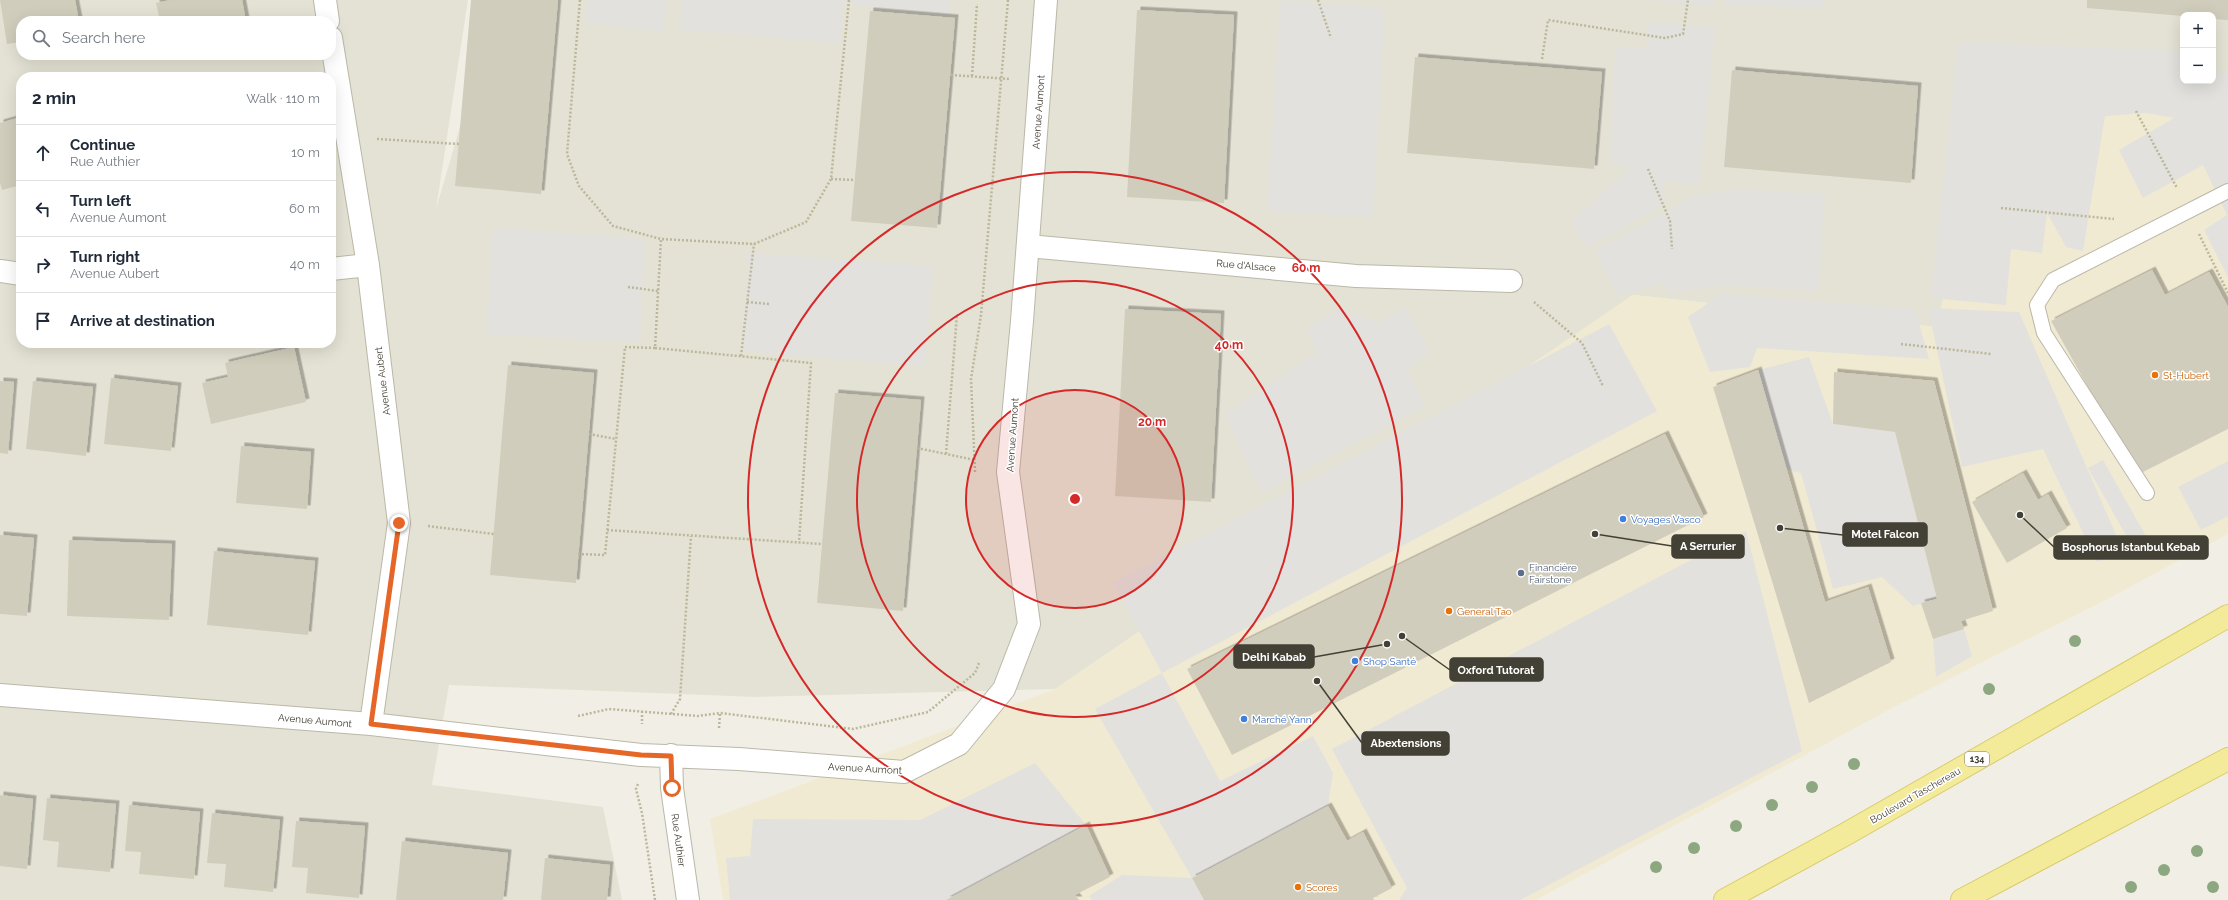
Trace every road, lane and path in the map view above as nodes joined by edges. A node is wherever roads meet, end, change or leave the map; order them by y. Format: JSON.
{"nodes":[{"id":1,"x":325,"y":0,"type":"edge"},
{"id":2,"x":580,"y":0,"type":"edge"},
{"id":3,"x":848,"y":0,"type":"edge"},
{"id":4,"x":1008,"y":0,"type":"edge"},
{"id":5,"x":1046,"y":0,"type":"edge"},
{"id":6,"x":1318,"y":0,"type":"edge"},
{"id":7,"x":1688,"y":0,"type":"edge"},
{"id":8,"x":977,"y":4,"type":"dead end"},
{"id":9,"x":327,"y":16,"type":"edge"},
{"id":10,"x":1331,"y":38,"type":"dead end"},
{"id":11,"x":1542,"y":59,"type":"dead end"},
{"id":12,"x":335,"y":60,"type":"edge"},
{"id":13,"x":951,"y":75,"type":"dead end"},
{"id":14,"x":972,"y":76,"type":"junction"},
{"id":15,"x":1002,"y":78,"type":"junction"},
{"id":16,"x":1040,"y":83,"type":"junction"},
{"id":17,"x":347,"y":137,"type":"junction"},
{"id":18,"x":458,"y":144,"type":"dead end"},
{"id":19,"x":1648,"y":169,"type":"dead end"},
{"id":20,"x":831,"y":179,"type":"junction"},
{"id":21,"x":855,"y":180,"type":"dead end"},
{"id":22,"x":2228,"y":191,"type":"edge"},
{"id":23,"x":2001,"y":208,"type":"dead end"},
{"id":24,"x":2118,"y":219,"type":"dead end"},
{"id":25,"x":660,"y":239,"type":"junction"},
{"id":26,"x":754,"y":244,"type":"junction"},
{"id":27,"x":1028,"y":246,"type":"junction"},
{"id":28,"x":1672,"y":249,"type":"dead end"},
{"id":29,"x":368,"y":265,"type":"junction"},
{"id":30,"x":336,"y":268,"type":"edge"},
{"id":31,"x":0,"y":271,"type":"edge"},
{"id":32,"x":16,"y":273,"type":"edge"},
{"id":33,"x":1511,"y":281,"type":"joint"},
{"id":34,"x":628,"y":287,"type":"dead end"},
{"id":35,"x":658,"y":291,"type":"junction"},
{"id":36,"x":747,"y":302,"type":"junction"},
{"id":37,"x":769,"y":304,"type":"dead end"},
{"id":38,"x":957,"y":314,"type":"dead end"},
{"id":39,"x":1901,"y":344,"type":"dead end"},
{"id":40,"x":655,"y":348,"type":"junction"},
{"id":41,"x":1991,"y":354,"type":"dead end"},
{"id":42,"x":741,"y":356,"type":"junction"},
{"id":43,"x":1603,"y":386,"type":"dead end"},
{"id":44,"x":588,"y":434,"type":"dead end"},
{"id":45,"x":616,"y":439,"type":"junction"},
{"id":46,"x":917,"y":448,"type":"dead end"},
{"id":47,"x":946,"y":454,"type":"junction"},
{"id":48,"x":975,"y":460,"type":"junction"},
{"id":49,"x":1009,"y":462,"type":"junction"},
{"id":50,"x":976,"y":476,"type":"dead end"},
{"id":51,"x":2147,"y":493,"type":"dead end"},
{"id":52,"x":399,"y":523,"type":"junction"},
{"id":53,"x":607,"y":530,"type":"junction"},
{"id":54,"x":494,"y":534,"type":"dead end"},
{"id":55,"x":691,"y":536,"type":"junction"},
{"id":56,"x":799,"y":542,"type":"junction"},
{"id":57,"x":822,"y":544,"type":"dead end"},
{"id":58,"x":578,"y":554,"type":"dead end"},
{"id":59,"x":2228,"y":616,"type":"edge"},
{"id":60,"x":981,"y":659,"type":"dead end"},
{"id":61,"x":0,"y":695,"type":"edge"},
{"id":62,"x":642,"y":711,"type":"junction"},
{"id":63,"x":720,"y":713,"type":"junction"},
{"id":64,"x":671,"y":714,"type":"junction"},
{"id":65,"x":576,"y":716,"type":"dead end"},
{"id":66,"x":371,"y":724,"type":"junction"},
{"id":67,"x":642,"y":724,"type":"dead end"},
{"id":68,"x":719,"y":728,"type":"dead end"},
{"id":69,"x":671,"y":756,"type":"junction"},
{"id":70,"x":2228,"y":759,"type":"edge"},
{"id":71,"x":636,"y":789,"type":"dead end"},
{"id":72,"x":655,"y":900,"type":"edge"},
{"id":73,"x":688,"y":900,"type":"edge"},
{"id":74,"x":1725,"y":900,"type":"edge"},
{"id":75,"x":1962,"y":900,"type":"edge"}],
"edges":[{"from":1,"to":9,"type":"street"},
{"from":2,"to":25,"type":"path"},
{"from":3,"to":20,"type":"path"},
{"from":4,"to":15,"type":"path"},
{"from":5,"to":16,"type":"street","name":"Avenue Aumont"},
{"from":6,"to":10,"type":"path"},
{"from":7,"to":11,"type":"path"},
{"from":8,"to":14,"type":"path"},
{"from":12,"to":17,"type":"street","name":"Avenue Aubert"},
{"from":13,"to":14,"type":"path"},
{"from":14,"to":15,"type":"path"},
{"from":15,"to":16,"type":"path"},
{"from":15,"to":48,"type":"path"},
{"from":16,"to":27,"type":"street","name":"Avenue Aumont"},
{"from":17,"to":18,"type":"path"},
{"from":17,"to":29,"type":"street","name":"Avenue Aubert"},
{"from":19,"to":28,"type":"path"},
{"from":20,"to":21,"type":"path"},
{"from":20,"to":26,"type":"path"},
{"from":22,"to":51,"type":"lane"},
{"from":23,"to":24,"type":"path"},
{"from":25,"to":26,"type":"path"},
{"from":25,"to":35,"type":"path"},
{"from":26,"to":36,"type":"path"},
{"from":27,"to":33,"type":"street","name":"Rue d'Alsace"},
{"from":27,"to":49,"type":"street","name":"Avenue Aumont"},
{"from":29,"to":30,"type":"street"},
{"from":29,"to":52,"type":"street","name":"Avenue Aubert"},
{"from":31,"to":32,"type":"street"},
{"from":33,"to":43,"type":"path"},
{"from":34,"to":35,"type":"path"},
{"from":35,"to":40,"type":"path"},
{"from":36,"to":37,"type":"path"},
{"from":36,"to":42,"type":"path"},
{"from":38,"to":47,"type":"path"},
{"from":39,"to":41,"type":"path"},
{"from":40,"to":42,"type":"path"},
{"from":40,"to":45,"type":"path"},
{"from":42,"to":56,"type":"path"},
{"from":44,"to":45,"type":"path"},
{"from":45,"to":53,"type":"path"},
{"from":46,"to":47,"type":"path"},
{"from":47,"to":48,"type":"path"},
{"from":48,"to":49,"type":"path"},
{"from":48,"to":50,"type":"path"},
{"from":49,"to":69,"type":"street","name":"Avenue Aumont"},
{"from":52,"to":54,"type":"path"},
{"from":52,"to":66,"type":"street","name":"Avenue Aubert"},
{"from":53,"to":55,"type":"path"},
{"from":53,"to":58,"type":"path"},
{"from":55,"to":56,"type":"path"},
{"from":55,"to":64,"type":"path"},
{"from":56,"to":57,"type":"path"},
{"from":59,"to":74,"type":"main road","name":"Boulevard Taschereau","number":"134"},
{"from":60,"to":63,"type":"path"},
{"from":61,"to":66,"type":"street","name":"Avenue Aumont"},
{"from":62,"to":64,"type":"path"},
{"from":62,"to":65,"type":"path"},
{"from":62,"to":67,"type":"path"},
{"from":63,"to":64,"type":"path"},
{"from":63,"to":68,"type":"path"},
{"from":66,"to":69,"type":"street","name":"Avenue Aumont"},
{"from":69,"to":73,"type":"street","name":"Rue Authier"},
{"from":70,"to":75,"type":"main road"},
{"from":71,"to":72,"type":"path"}]}
